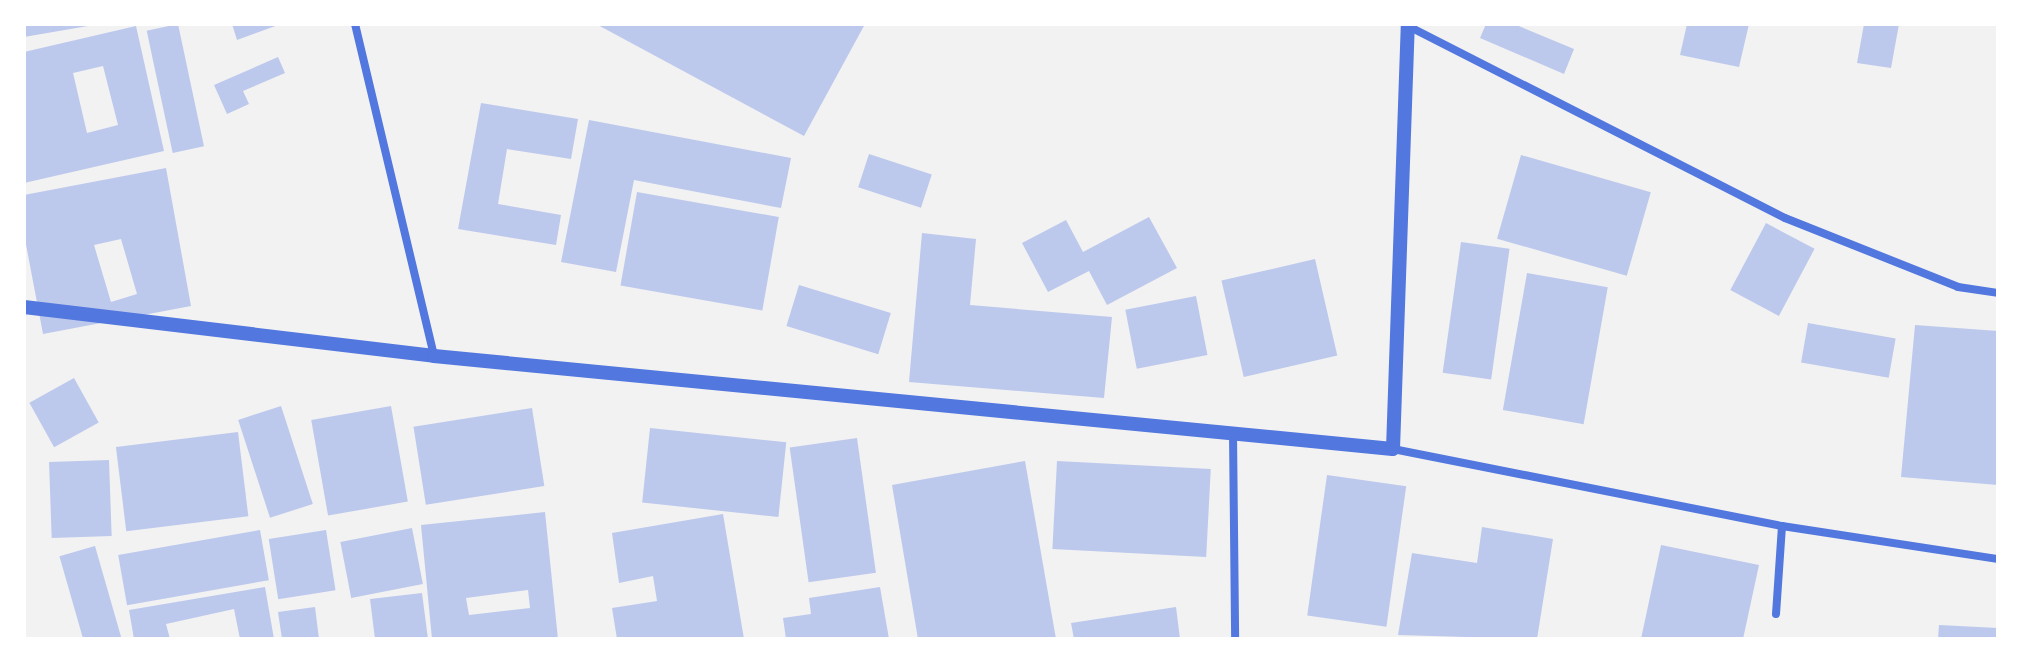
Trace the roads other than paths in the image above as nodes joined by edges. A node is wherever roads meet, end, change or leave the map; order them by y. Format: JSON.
{"nodes":[{"id":1,"x":355,"y":24,"type":"edge"},
{"id":2,"x":1408,"y":25,"type":"edge"},
{"id":3,"x":1998,"y":293,"type":"edge"},
{"id":4,"x":24,"y":307,"type":"edge"},
{"id":5,"x":434,"y":356,"type":"junction"},
{"id":6,"x":1233,"y":433,"type":"junction"},
{"id":7,"x":1393,"y":449,"type":"junction"},
{"id":8,"x":1782,"y":526,"type":"junction"},
{"id":9,"x":1998,"y":559,"type":"edge"},
{"id":10,"x":1776,"y":614,"type":"dead end"},
{"id":11,"x":1235,"y":639,"type":"edge"}],
"edges":[{"from":1,"to":5,"type":"street"},
{"from":2,"to":3,"type":"street"},
{"from":2,"to":7,"type":"street"},
{"from":4,"to":5,"type":"street"},
{"from":5,"to":6,"type":"street"},
{"from":6,"to":7,"type":"street"},
{"from":6,"to":11,"type":"street"},
{"from":7,"to":8,"type":"street"},
{"from":8,"to":9,"type":"street"},
{"from":8,"to":10,"type":"street"}]}
